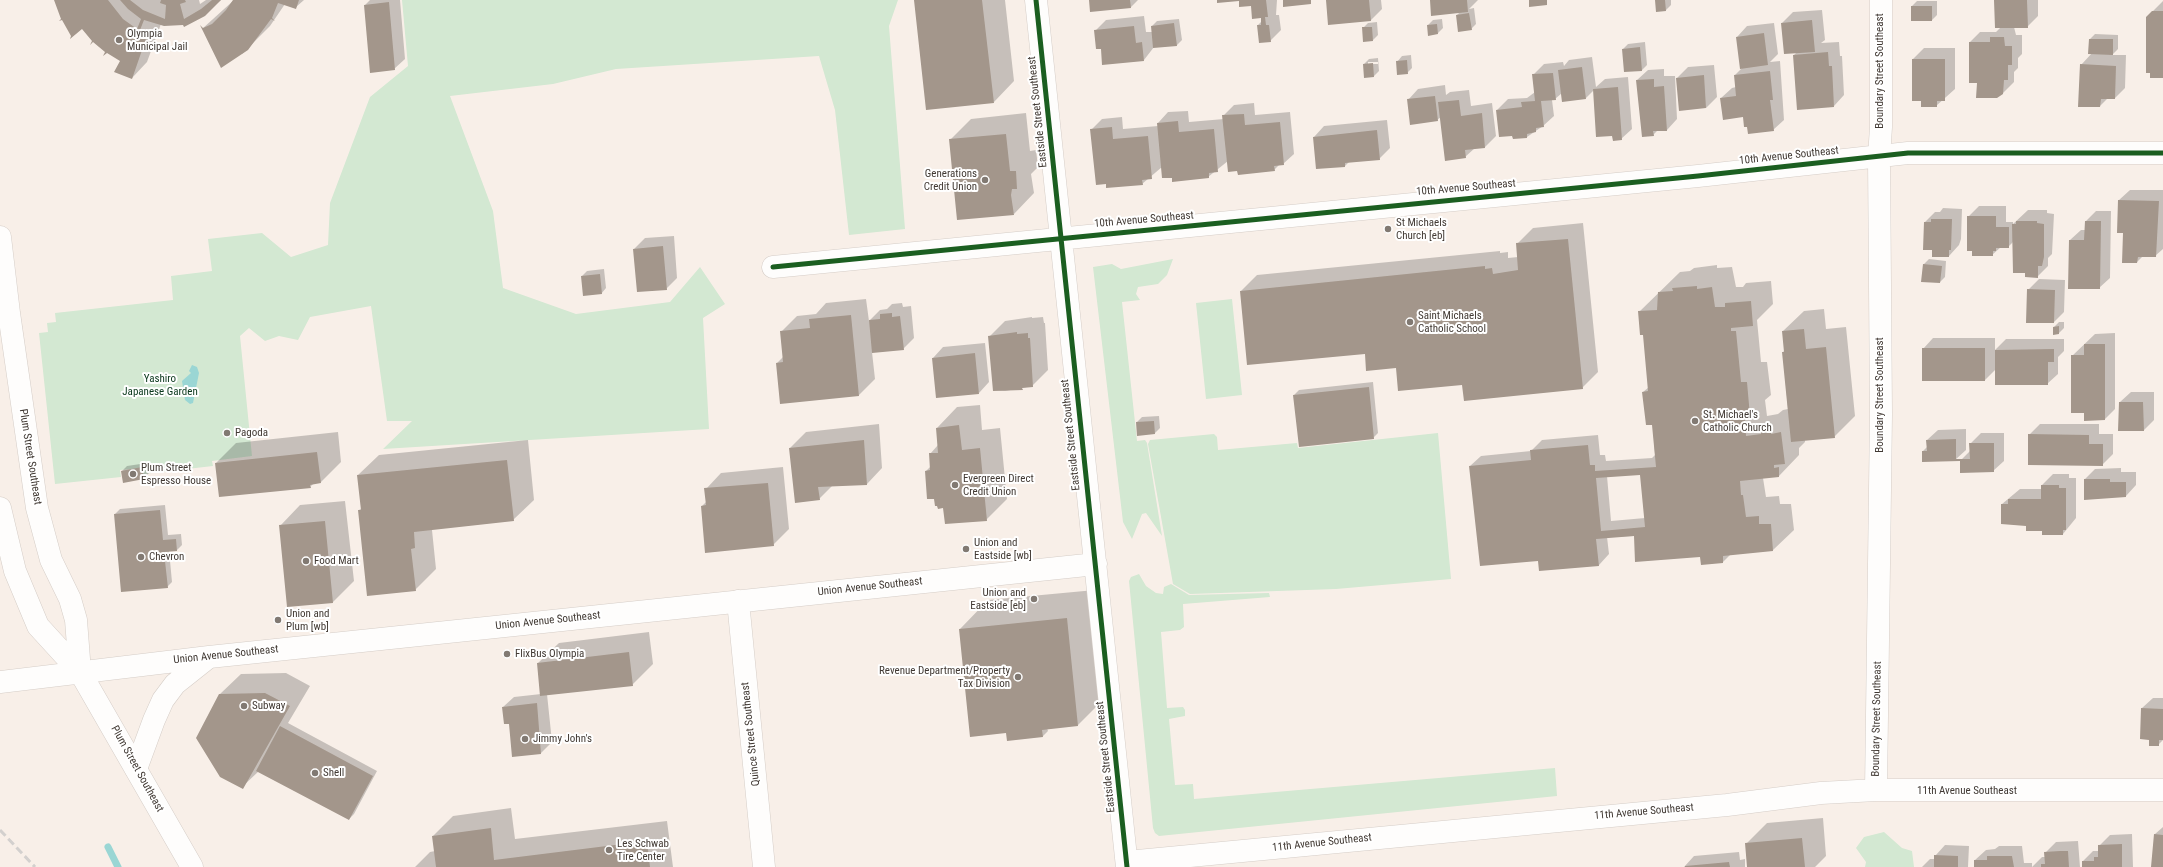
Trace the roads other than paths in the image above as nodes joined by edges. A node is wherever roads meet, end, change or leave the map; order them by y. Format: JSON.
{"nodes":[{"id":1,"x":1036,"y":0,"type":"edge"},
{"id":2,"x":1881,"y":0,"type":"edge"},
{"id":3,"x":2163,"y":153,"type":"edge"},
{"id":4,"x":1878,"y":156,"type":"junction"},
{"id":5,"x":0,"y":237,"type":"edge"},
{"id":6,"x":1062,"y":239,"type":"junction"},
{"id":7,"x":772,"y":267,"type":"dead end"},
{"id":8,"x":0,"y":508,"type":"edge"},
{"id":9,"x":1096,"y":564,"type":"junction"},
{"id":10,"x":738,"y":601,"type":"junction"},
{"id":11,"x":209,"y":656,"type":"junction"},
{"id":12,"x":80,"y":672,"type":"junction"},
{"id":13,"x":0,"y":682,"type":"edge"},
{"id":14,"x":136,"y":769,"type":"junction"},
{"id":15,"x":1876,"y":790,"type":"junction"},
{"id":16,"x":2163,"y":790,"type":"edge"},
{"id":17,"x":1127,"y":865,"type":"edge"},
{"id":18,"x":192,"y":867,"type":"edge"},
{"id":19,"x":764,"y":867,"type":"edge"}],
"edges":[{"from":1,"to":6,"type":"street","name":"Eastside Street Southeast"},
{"from":2,"to":4,"type":"street","name":"Boundary Street Southeast"},
{"from":3,"to":4,"type":"street","name":"10th Avenue Southeast"},
{"from":4,"to":6,"type":"street","name":"10th Avenue Southeast"},
{"from":4,"to":15,"type":"street","name":"Boundary Street Southeast"},
{"from":5,"to":12,"type":"street","name":"Plum Street Southeast"},
{"from":6,"to":7,"type":"street","name":"10th Avenue Southeast"},
{"from":6,"to":9,"type":"street","name":"Eastside Street Southeast"},
{"from":8,"to":12,"type":"street","name":"Plum Street Southeast"},
{"from":9,"to":10,"type":"street","name":"Union Avenue Southeast"},
{"from":9,"to":17,"type":"street","name":"Eastside Street Southeast"},
{"from":10,"to":11,"type":"street","name":"Union Avenue Southeast"},
{"from":10,"to":19,"type":"street","name":"Quince Street Southeast"},
{"from":11,"to":12,"type":"street","name":"Union Avenue Southeast"},
{"from":11,"to":14,"type":"street"},
{"from":12,"to":13,"type":"street","name":"Union Avenue Southeast"},
{"from":12,"to":14,"type":"street","name":"Plum Street Southeast"},
{"from":14,"to":18,"type":"street","name":"Plum Street Southeast"},
{"from":15,"to":16,"type":"street","name":"11th Avenue Southeast"},
{"from":15,"to":17,"type":"street","name":"11th Avenue Southeast"}]}
